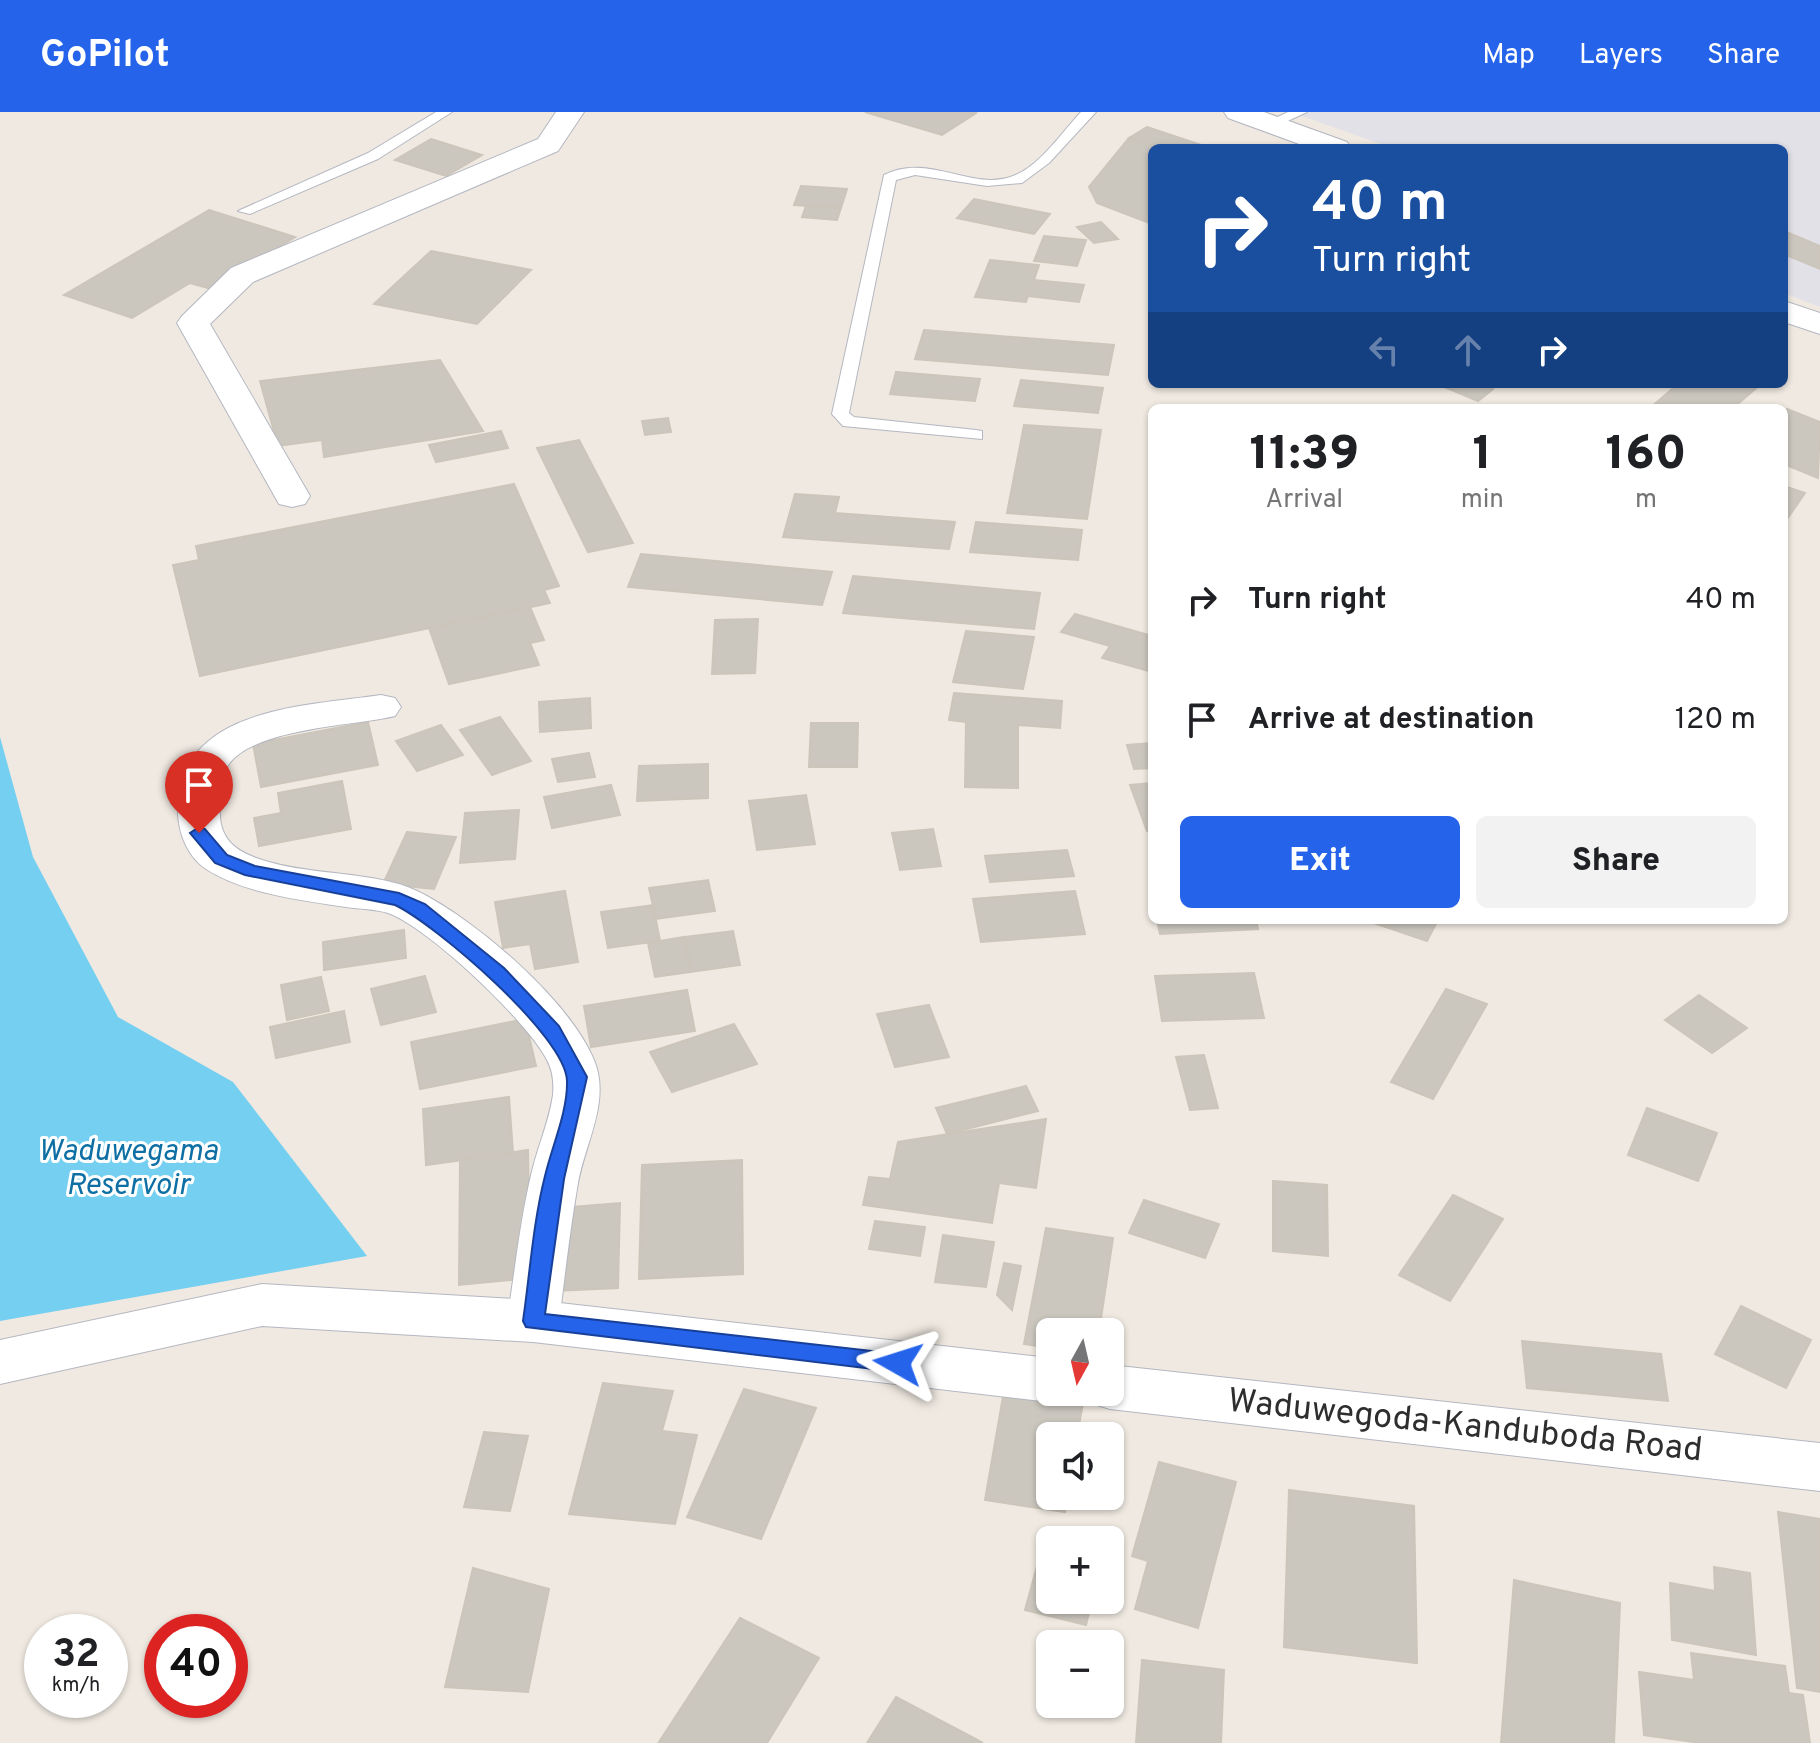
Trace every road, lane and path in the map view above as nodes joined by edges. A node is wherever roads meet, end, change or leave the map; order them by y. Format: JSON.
{"nodes":[{"id":1,"x":445,"y":112,"type":"edge"},
{"id":2,"x":570,"y":112,"type":"edge"},
{"id":3,"x":1089,"y":112,"type":"edge"},
{"id":4,"x":1238,"y":112,"type":"edge"},
{"id":5,"x":1300,"y":112,"type":"edge"},
{"id":6,"x":1270,"y":124,"type":"junction"},
{"id":7,"x":1326,"y":144,"type":"edge"},
{"id":8,"x":245,"y":211,"type":"dead end"},
{"id":9,"x":1788,"y":312,"type":"edge"},
{"id":10,"x":1820,"y":324,"type":"edge"},
{"id":11,"x":976,"y":435,"type":"dead end"},
{"id":12,"x":292,"y":496,"type":"dead end"},
{"id":13,"x":381,"y":707,"type":"dead end"},
{"id":14,"x":533,"y":1321,"type":"junction"},
{"id":15,"x":0,"y":1362,"type":"edge"},
{"id":16,"x":1036,"y":1378,"type":"edge"},
{"id":17,"x":1124,"y":1389,"type":"edge"},
{"id":18,"x":1820,"y":1467,"type":"edge"}],
"edges":[{"from":1,"to":8,"type":"lane"},
{"from":2,"to":12,"type":"street"},
{"from":3,"to":11,"type":"lane"},
{"from":4,"to":6,"type":"street"},
{"from":5,"to":6,"type":"lane"},
{"from":6,"to":7,"type":"street"},
{"from":9,"to":10,"type":"street"},
{"from":13,"to":14,"type":"street"},
{"from":14,"to":15,"type":"street"},
{"from":14,"to":16,"type":"street"},
{"from":17,"to":18,"type":"street","name":"Waduwegoda-Kanduboda Road"}]}
